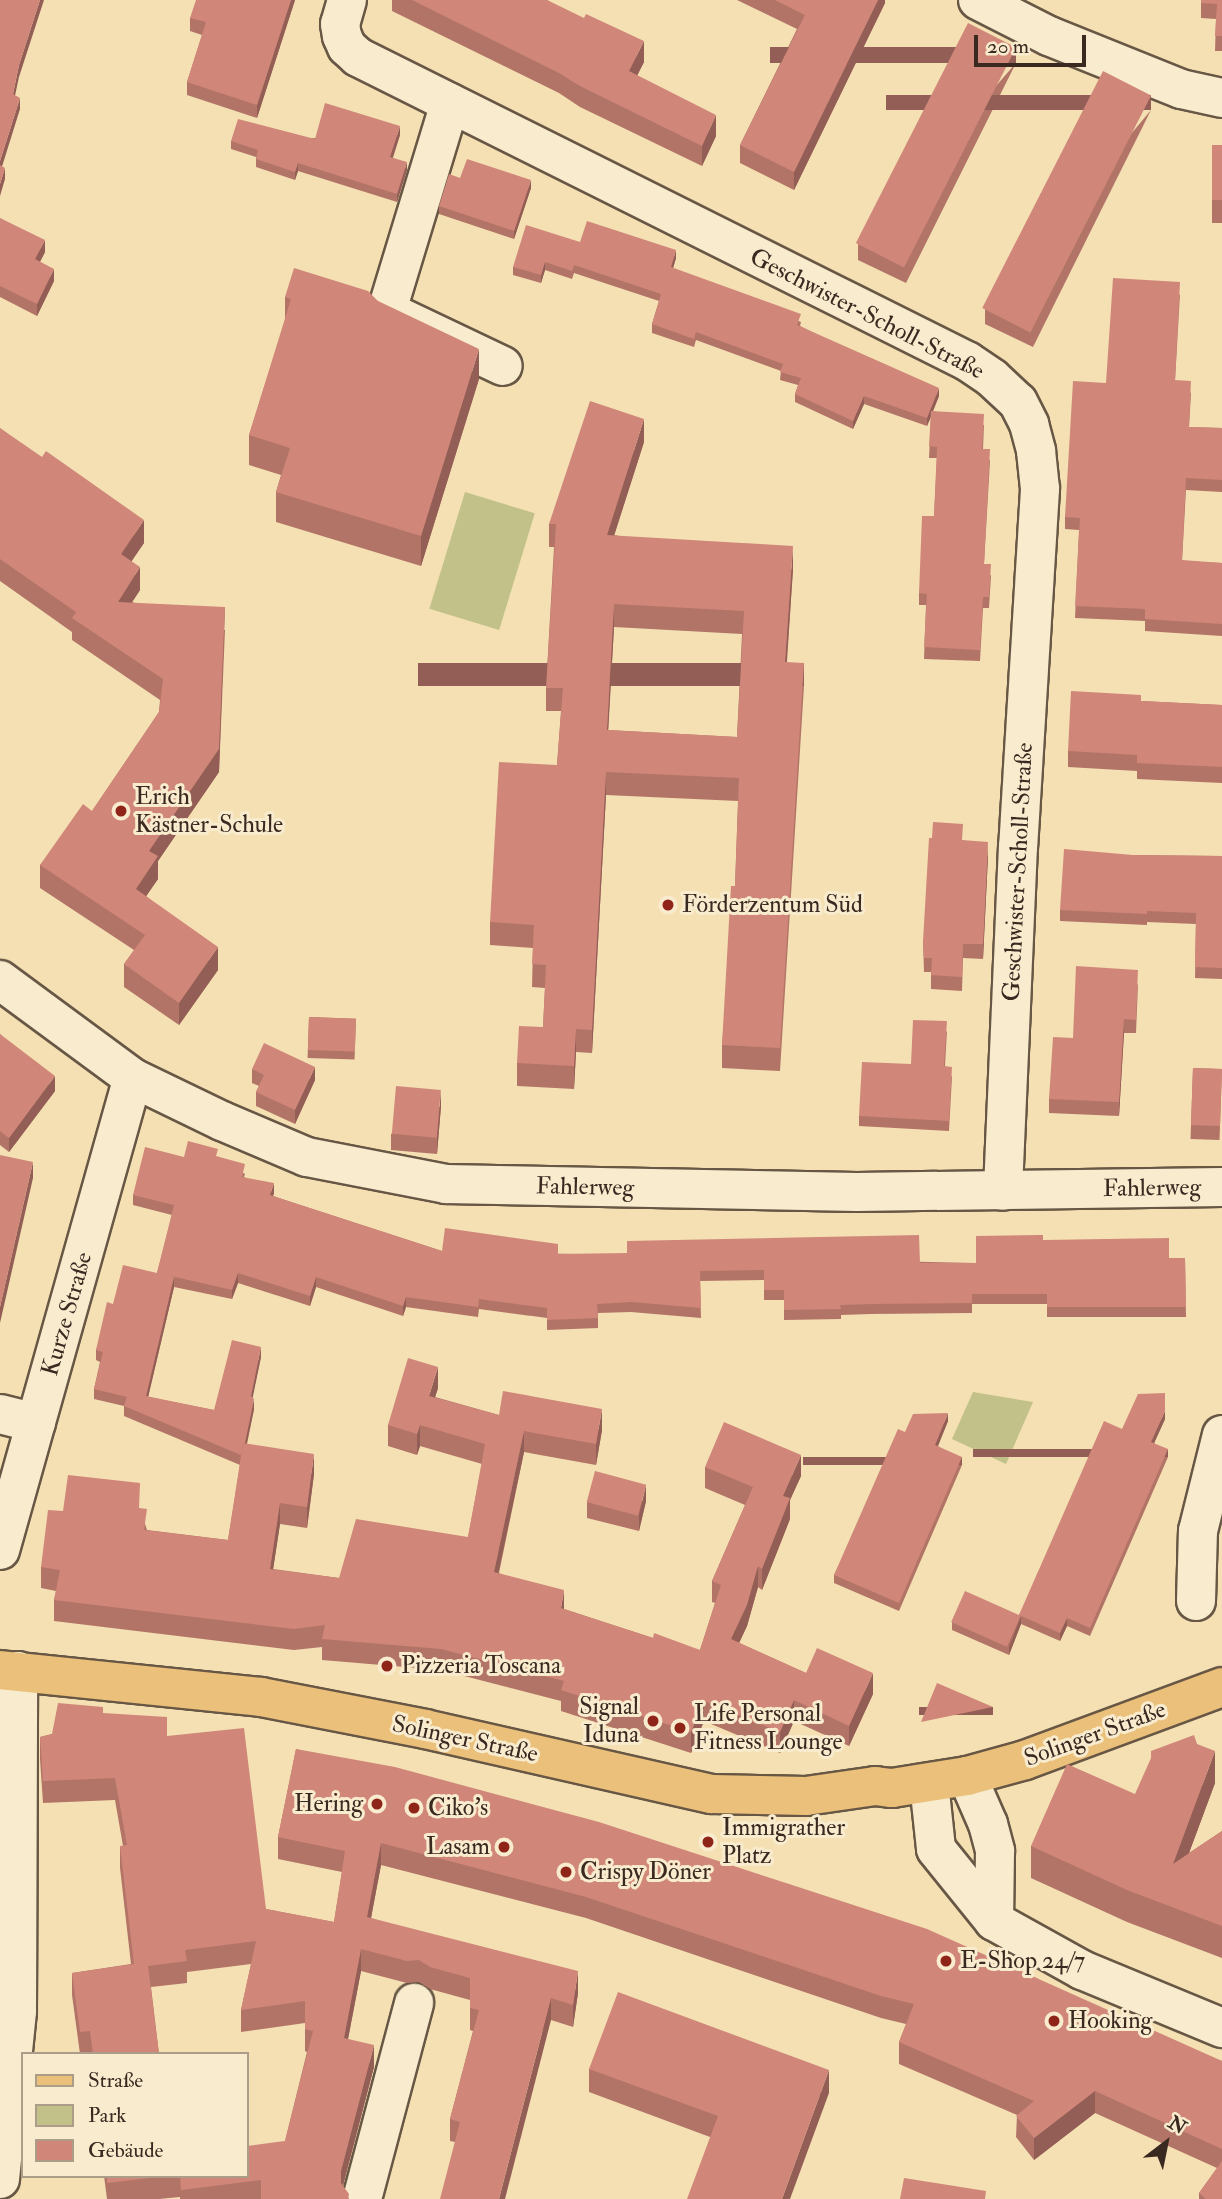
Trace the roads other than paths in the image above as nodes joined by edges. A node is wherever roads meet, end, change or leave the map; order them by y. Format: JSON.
{"nodes":[{"id":1,"x":347,"y":0,"type":"edge"},
{"id":2,"x":978,"y":0,"type":"edge"},
{"id":3,"x":1222,"y":98,"type":"edge"},
{"id":4,"x":450,"y":103,"type":"junction"},
{"id":5,"x":503,"y":366,"type":"dead end"},
{"id":6,"x":0,"y":979,"type":"edge"},
{"id":7,"x":133,"y":1077,"type":"junction"},
{"id":8,"x":1222,"y":1186,"type":"edge"},
{"id":9,"x":1003,"y":1191,"type":"junction"},
{"id":10,"x":1222,"y":1205,"type":"edge"},
{"id":11,"x":18,"y":1418,"type":"edge"},
{"id":12,"x":1222,"y":1435,"type":"edge"},
{"id":13,"x":0,"y":1550,"type":"edge"},
{"id":14,"x":1196,"y":1601,"type":"dead end"},
{"id":15,"x":9,"y":1670,"type":"edge"},
{"id":16,"x":1222,"y":1687,"type":"edge"},
{"id":17,"x":967,"y":1776,"type":"junction"},
{"id":18,"x":929,"y":1783,"type":"junction"},
{"id":19,"x":994,"y":1921,"type":"junction"},
{"id":20,"x":414,"y":2003,"type":"dead end"},
{"id":21,"x":8,"y":2011,"type":"edge"},
{"id":22,"x":1222,"y":2028,"type":"edge"},
{"id":23,"x":0,"y":2179,"type":"edge"},
{"id":24,"x":362,"y":2199,"type":"edge"}],
"edges":[{"from":1,"to":4,"type":"street","name":"Geschwister-Scholl-Straße"},
{"from":2,"to":3,"type":"street"},
{"from":4,"to":5,"type":"street"},
{"from":4,"to":9,"type":"street","name":"Geschwister-Scholl-Straße"},
{"from":6,"to":7,"type":"street","name":"Fahlerweg"},
{"from":7,"to":9,"type":"street","name":"Fahlerweg"},
{"from":7,"to":11,"type":"street","name":"Kurze Straße"},
{"from":8,"to":9,"type":"street","name":"Fahlerweg"},
{"from":8,"to":10,"type":"street"},
{"from":11,"to":13,"type":"street","name":"Kurze Straße"},
{"from":12,"to":14,"type":"street"},
{"from":15,"to":18,"type":"main road","name":"Solinger Straße"},
{"from":15,"to":21,"type":"street"},
{"from":16,"to":17,"type":"main road","name":"Solinger Straße"},
{"from":17,"to":18,"type":"main road","name":"Solinger Straße"},
{"from":17,"to":19,"type":"street"},
{"from":18,"to":19,"type":"street"},
{"from":19,"to":22,"type":"street"},
{"from":20,"to":24,"type":"street"},
{"from":21,"to":23,"type":"street"}]}
